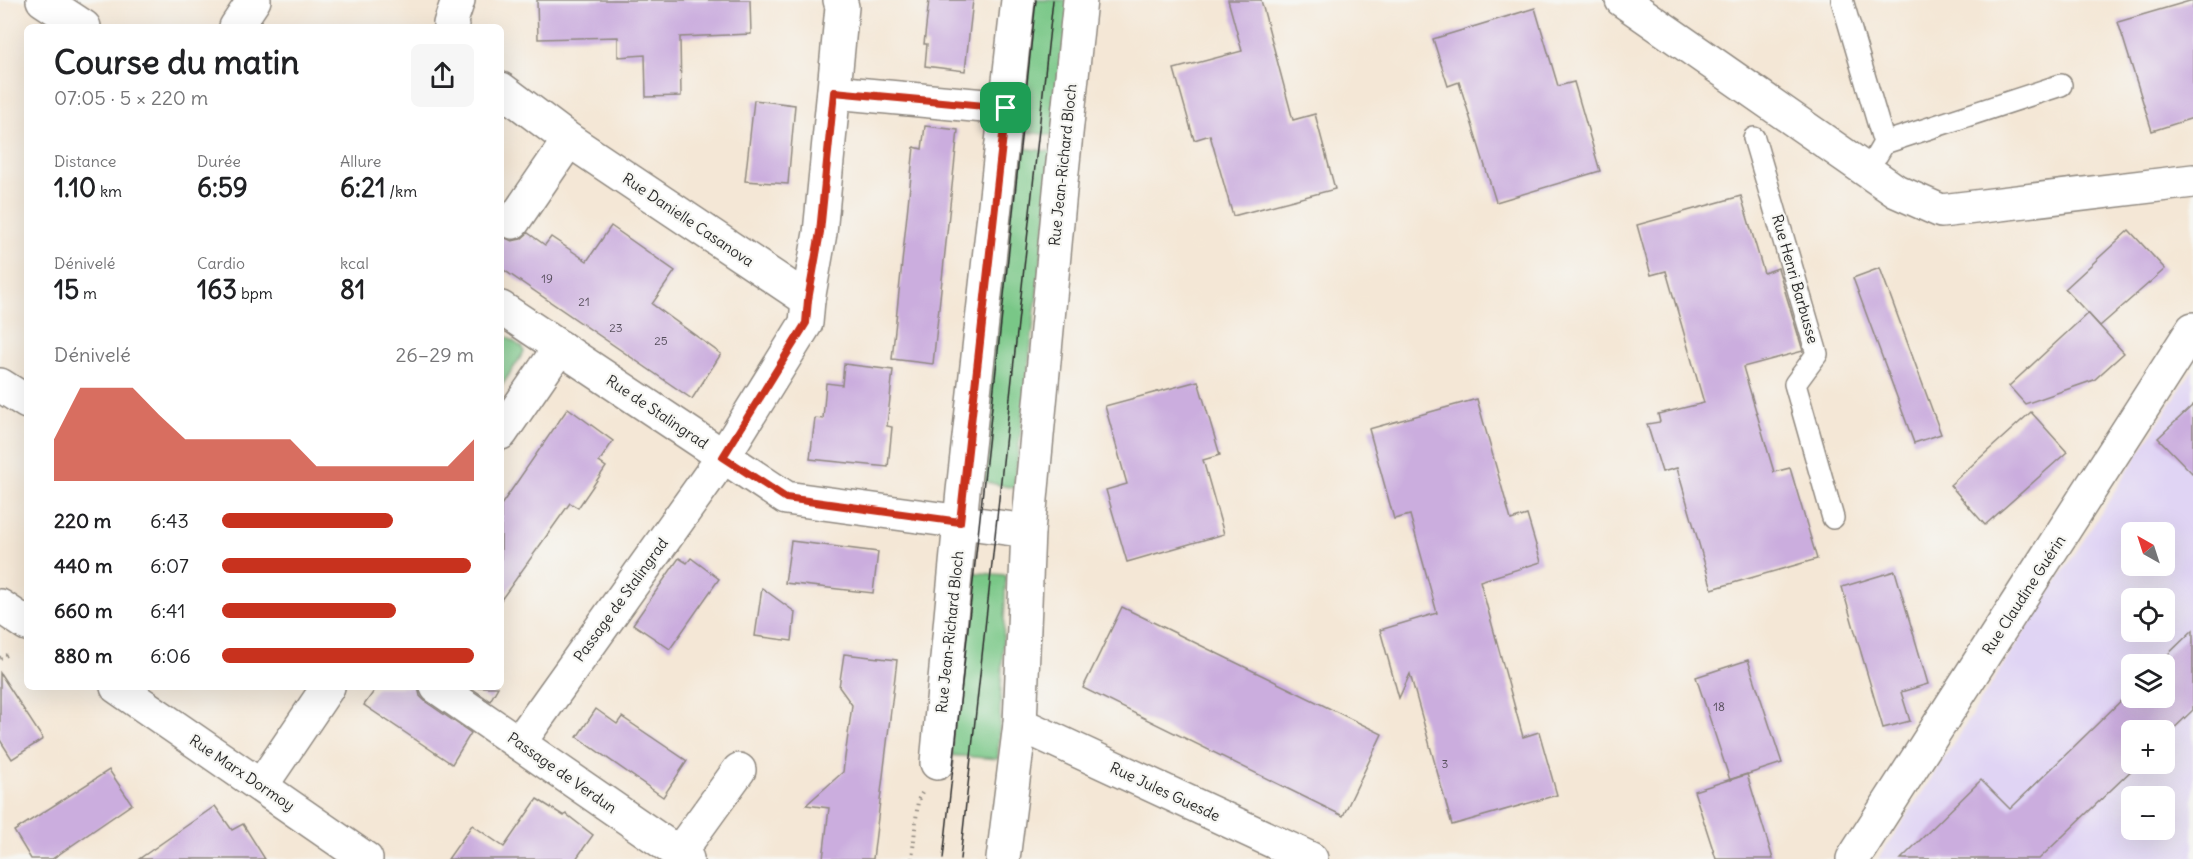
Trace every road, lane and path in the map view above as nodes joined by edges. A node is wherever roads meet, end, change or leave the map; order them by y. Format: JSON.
{"nodes":[{"id":1,"x":43,"y":0,"type":"edge"},
{"id":2,"x":254,"y":0,"type":"edge"},
{"id":3,"x":458,"y":0,"type":"edge"},
{"id":4,"x":840,"y":0,"type":"edge"},
{"id":5,"x":1018,"y":0,"type":"edge"},
{"id":6,"x":1080,"y":0,"type":"edge"},
{"id":7,"x":1622,"y":0,"type":"edge"},
{"id":8,"x":1842,"y":0,"type":"edge"},
{"id":9,"x":79,"y":24,"type":"edge"},
{"id":10,"x":238,"y":24,"type":"edge"},
{"id":11,"x":450,"y":24,"type":"edge"},
{"id":12,"x":2061,"y":85,"type":"dead end"},
{"id":13,"x":504,"y":91,"type":"edge"},
{"id":14,"x":834,"y":92,"type":"junction"},
{"id":15,"x":1006,"y":108,"type":"junction"},
{"id":16,"x":1754,"y":138,"type":"dead end"},
{"id":17,"x":569,"y":140,"type":"junction"},
{"id":18,"x":1884,"y":143,"type":"junction"},
{"id":19,"x":1868,"y":171,"type":"junction"},
{"id":20,"x":2193,"y":181,"type":"edge"},
{"id":21,"x":513,"y":222,"type":"dead end"},
{"id":22,"x":808,"y":300,"type":"junction"},
{"id":23,"x":504,"y":310,"type":"edge"},
{"id":24,"x":2193,"y":329,"type":"edge"},
{"id":25,"x":560,"y":347,"type":"junction"},
{"id":26,"x":0,"y":385,"type":"edge"},
{"id":27,"x":24,"y":400,"type":"edge"},
{"id":28,"x":504,"y":429,"type":"edge"},
{"id":29,"x":723,"y":457,"type":"junction"},
{"id":30,"x":1833,"y":518,"type":"dead end"},
{"id":31,"x":960,"y":522,"type":"junction"},
{"id":32,"x":1028,"y":531,"type":"junction"},
{"id":33,"x":121,"y":690,"type":"edge"},
{"id":34,"x":326,"y":690,"type":"edge"},
{"id":35,"x":441,"y":690,"type":"edge"},
{"id":36,"x":1020,"y":724,"type":"junction"},
{"id":37,"x":519,"y":743,"type":"junction"},
{"id":38,"x":937,"y":763,"type":"joint"},
{"id":39,"x":739,"y":770,"type":"dead end"},
{"id":40,"x":261,"y":786,"type":"junction"},
{"id":41,"x":683,"y":856,"type":"edge"},
{"id":42,"x":366,"y":859,"type":"edge"},
{"id":43,"x":912,"y":859,"type":"edge"},
{"id":44,"x":1003,"y":859,"type":"edge"},
{"id":45,"x":1311,"y":859,"type":"edge"},
{"id":46,"x":1853,"y":859,"type":"edge"}],
"edges":[{"from":1,"to":9,"type":"street"},
{"from":2,"to":10,"type":"street"},
{"from":3,"to":11,"type":"street"},
{"from":4,"to":14,"type":"street"},
{"from":5,"to":15,"type":"street","name":"Rue Jean-Richard Bloch"},
{"from":6,"to":32,"type":"street","name":"Rue Jean-Richard Bloch"},
{"from":7,"to":19,"type":"street"},
{"from":8,"to":18,"type":"lane"},
{"from":12,"to":18,"type":"lane"},
{"from":13,"to":17,"type":"street","name":"Rue Danielle Casanova"},
{"from":14,"to":15,"type":"street"},
{"from":14,"to":22,"type":"street"},
{"from":15,"to":31,"type":"street","name":"Rue Jean-Richard Bloch"},
{"from":16,"to":30,"type":"lane","name":"Rue Henri Barbusse"},
{"from":17,"to":21,"type":"street"},
{"from":17,"to":22,"type":"street","name":"Rue Danielle Casanova"},
{"from":18,"to":19,"type":"lane"},
{"from":19,"to":20,"type":"street"},
{"from":22,"to":29,"type":"street"},
{"from":23,"to":25,"type":"street","name":"Rue de Stalingrad"},
{"from":24,"to":46,"type":"street","name":"Rue Claudine Guérin"},
{"from":25,"to":28,"type":"street"},
{"from":25,"to":29,"type":"street","name":"Rue de Stalingrad"},
{"from":26,"to":27,"type":"street"},
{"from":29,"to":31,"type":"street","name":"Rue de Stalingrad"},
{"from":29,"to":37,"type":"street","name":"Passage de Stalingrad"},
{"from":31,"to":32,"type":"street","name":"Rue de Stalingrad"},
{"from":31,"to":38,"type":"street","name":"Rue Jean-Richard Bloch"},
{"from":32,"to":36,"type":"street","name":"Rue Jean-Richard Bloch"},
{"from":33,"to":40,"type":"street","name":"Rue Marx Dormoy"},
{"from":34,"to":40,"type":"street"},
{"from":35,"to":37,"type":"street","name":"Passage de Verdun"},
{"from":36,"to":44,"type":"street","name":"Rue Jean-Richard Bloch"},
{"from":36,"to":45,"type":"street","name":"Rue Jules Guesde"},
{"from":37,"to":41,"type":"street","name":"Passage de Verdun"},
{"from":38,"to":43,"type":"path"},
{"from":39,"to":41,"type":"street"},
{"from":40,"to":42,"type":"street","name":"Rue Marx Dormoy"}]}
